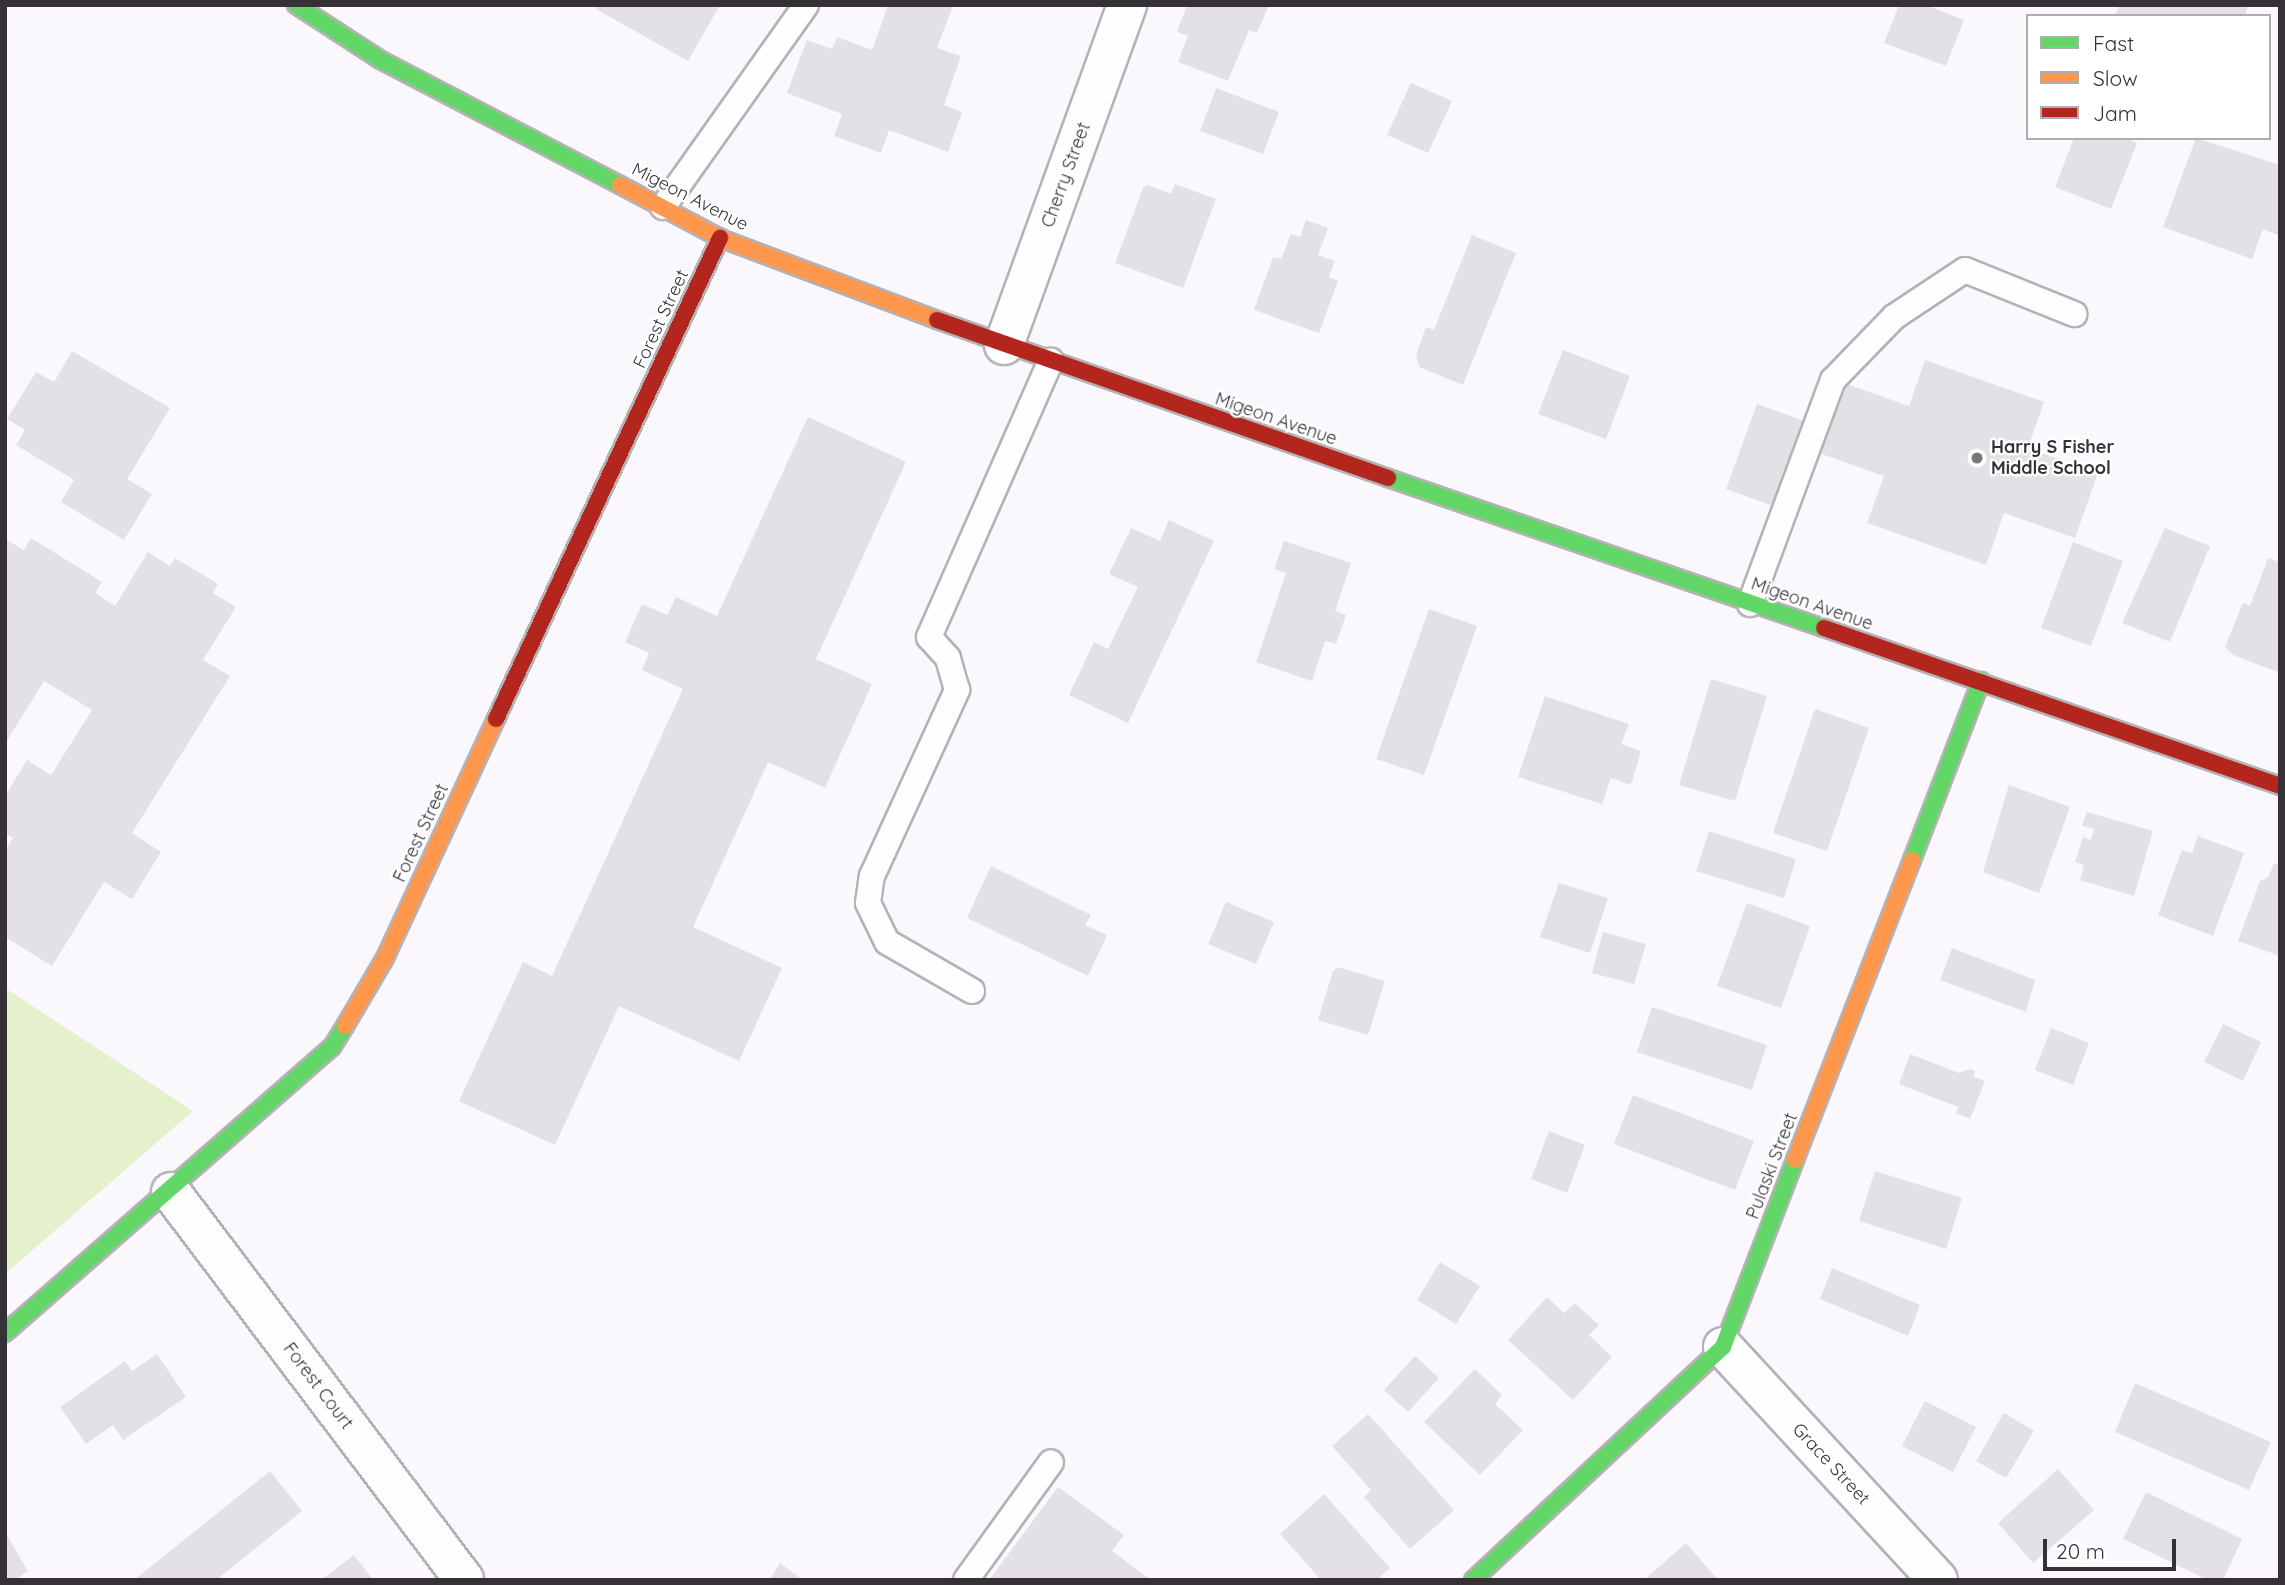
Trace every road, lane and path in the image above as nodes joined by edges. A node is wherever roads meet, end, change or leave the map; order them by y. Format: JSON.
{"nodes":[{"id":1,"x":296,"y":5,"type":"edge"},
{"id":2,"x":806,"y":5,"type":"edge"},
{"id":3,"x":1127,"y":5,"type":"edge"},
{"id":4,"x":663,"y":207,"type":"junction"},
{"id":5,"x":720,"y":237,"type":"junction"},
{"id":6,"x":2074,"y":314,"type":"dead end"},
{"id":7,"x":1004,"y":345,"type":"junction"},
{"id":8,"x":1051,"y":361,"type":"junction"},
{"id":9,"x":1750,"y":604,"type":"junction"},
{"id":10,"x":1981,"y":681,"type":"junction"},
{"id":11,"x":2280,"y":786,"type":"edge"},
{"id":12,"x":972,"y":991,"type":"dead end"},
{"id":13,"x":171,"y":1192,"type":"junction"},
{"id":14,"x":5,"y":1333,"type":"edge"},
{"id":15,"x":1723,"y":1348,"type":"junction"},
{"id":16,"x":1051,"y":1462,"type":"dead end"},
{"id":17,"x":464,"y":1580,"type":"edge"},
{"id":18,"x":966,"y":1580,"type":"edge"},
{"id":19,"x":1474,"y":1580,"type":"edge"},
{"id":20,"x":1938,"y":1580,"type":"edge"}],
"edges":[{"from":1,"to":4,"type":"street","name":"Migeon Avenue"},
{"from":2,"to":4,"type":"lane"},
{"from":3,"to":7,"type":"street","name":"Cherry Street"},
{"from":4,"to":5,"type":"street","name":"Migeon Avenue"},
{"from":5,"to":7,"type":"street","name":"Migeon Avenue"},
{"from":5,"to":13,"type":"street","name":"Forest Street"},
{"from":6,"to":9,"type":"lane"},
{"from":7,"to":8,"type":"street","name":"Migeon Avenue"},
{"from":8,"to":9,"type":"street","name":"Migeon Avenue"},
{"from":8,"to":12,"type":"lane"},
{"from":9,"to":10,"type":"street","name":"Migeon Avenue"},
{"from":10,"to":11,"type":"street","name":"Migeon Avenue"},
{"from":10,"to":15,"type":"street","name":"Pulaski Street"},
{"from":13,"to":14,"type":"street","name":"Forest Street"},
{"from":13,"to":17,"type":"street","name":"Forest Court"},
{"from":15,"to":19,"type":"street","name":"Pulaski Street"},
{"from":15,"to":20,"type":"street","name":"Grace Street"},
{"from":16,"to":18,"type":"lane"}]}
